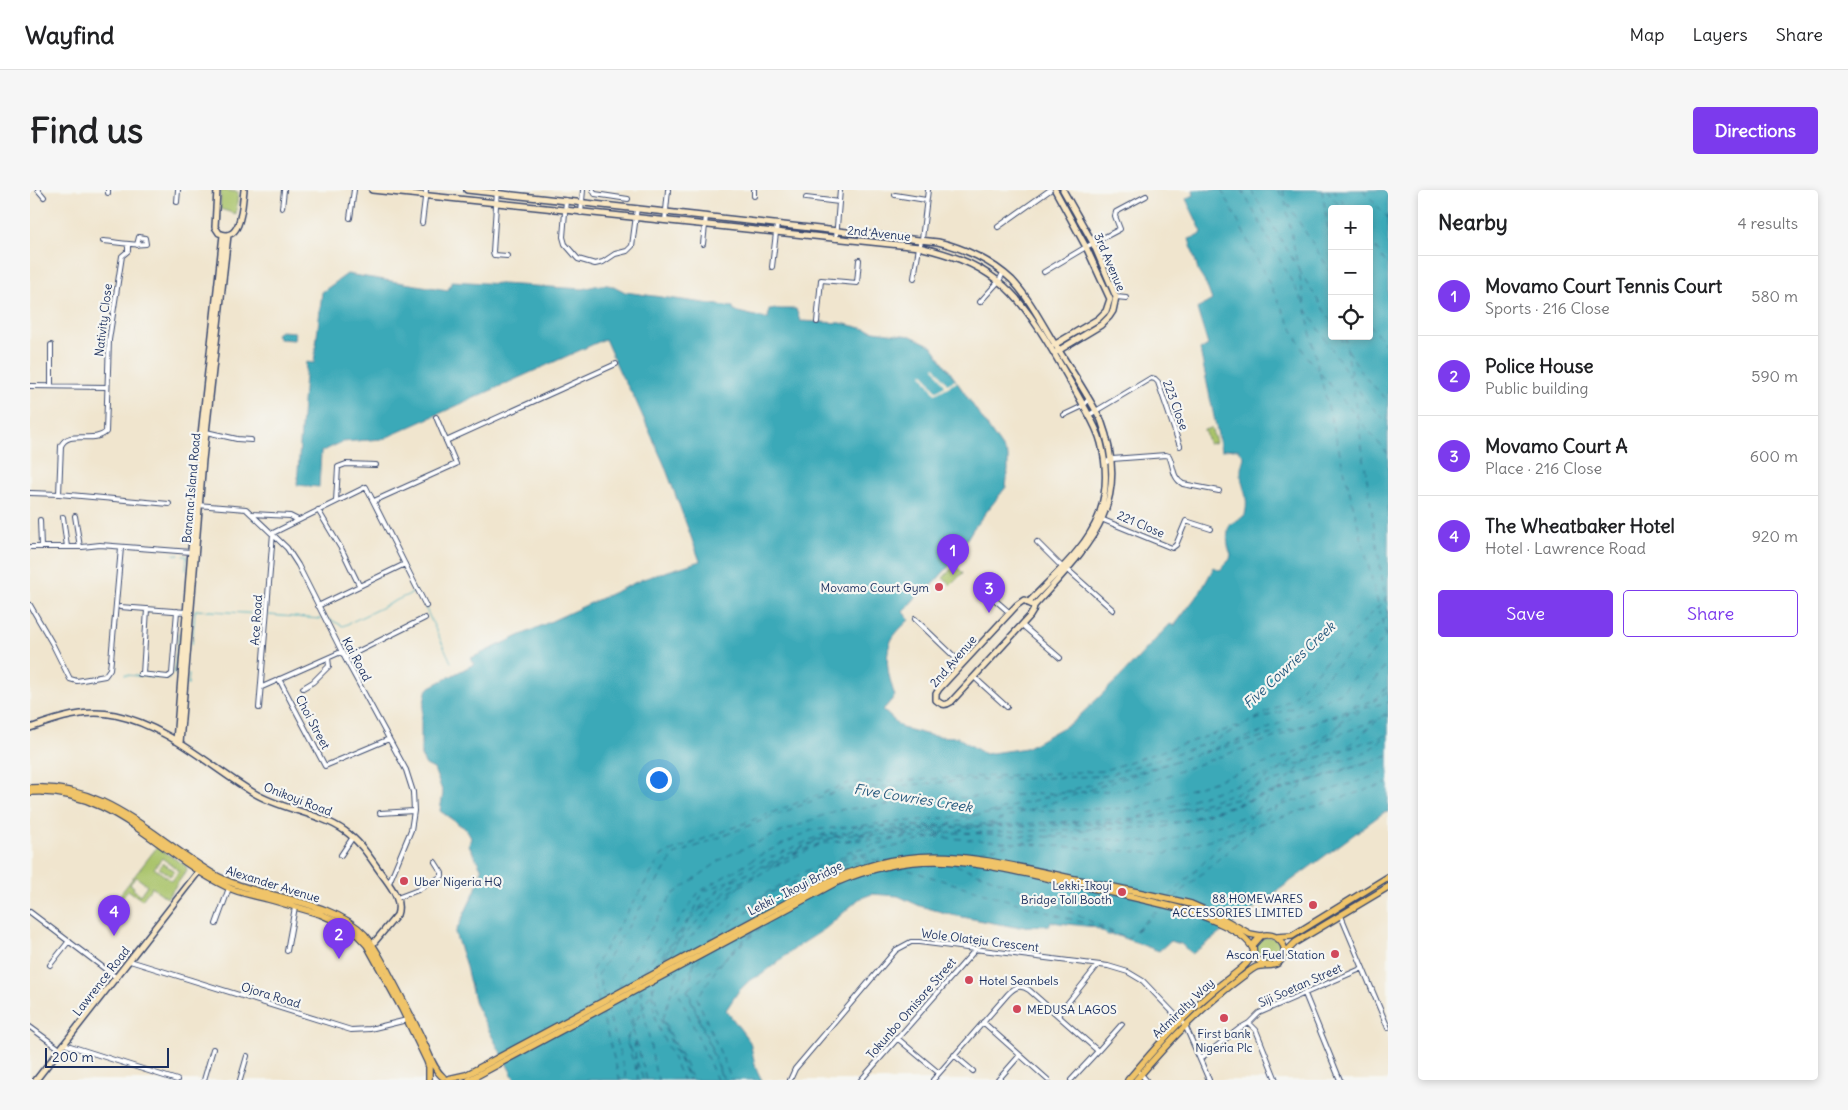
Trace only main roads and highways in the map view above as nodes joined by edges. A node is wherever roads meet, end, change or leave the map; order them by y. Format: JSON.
{"nodes":[{"id":1,"x":30,"y":788,"type":"edge"},
{"id":2,"x":30,"y":792,"type":"edge"},
{"id":3,"x":1388,"y":877,"type":"edge"},
{"id":4,"x":1388,"y":887,"type":"edge"},
{"id":5,"x":1245,"y":935,"type":"junction"},
{"id":6,"x":1261,"y":936,"type":"junction"},
{"id":7,"x":1277,"y":937,"type":"junction"},
{"id":8,"x":1253,"y":951,"type":"junction"},
{"id":9,"x":1283,"y":955,"type":"junction"},
{"id":10,"x":1265,"y":966,"type":"junction"},
{"id":11,"x":1183,"y":1023,"type":"junction"},
{"id":12,"x":1139,"y":1072,"type":"junction"},
{"id":13,"x":468,"y":1078,"type":"edge"},
{"id":14,"x":447,"y":1079,"type":"edge"},
{"id":15,"x":429,"y":1080,"type":"edge"},
{"id":16,"x":1128,"y":1080,"type":"edge"},
{"id":17,"x":1136,"y":1080,"type":"edge"}],
"edges":[{"from":1,"to":14,"type":"main road","name":"Alexander Avenue"},
{"from":2,"to":15,"type":"main road","name":"Alexander Avenue"},
{"from":3,"to":7,"type":"main road"},
{"from":4,"to":9,"type":"main road"},
{"from":5,"to":6,"type":"main road"},
{"from":5,"to":8,"type":"main road"},
{"from":5,"to":13,"type":"main road","name":"Lekki - Ikoyi Bridge"},
{"from":6,"to":7,"type":"main road"},
{"from":6,"to":8,"type":"main road"},
{"from":7,"to":9,"type":"main road"},
{"from":8,"to":10,"type":"main road"},
{"from":8,"to":11,"type":"main road","name":"Admiralty Way"},
{"from":9,"to":10,"type":"main road"},
{"from":10,"to":11,"type":"main road","name":"Admiralty Way"},
{"from":11,"to":12,"type":"main road","name":"Admiralty Way"},
{"from":12,"to":16,"type":"main road","name":"Admiralty Way"},
{"from":12,"to":17,"type":"main road","name":"Admiralty Way"},
{"from":13,"to":14,"type":"main road","name":"Lekki - Ikoyi Bridge"},
{"from":14,"to":15,"type":"main road","name":"Lekki - Ikoyi Bridge"}]}
